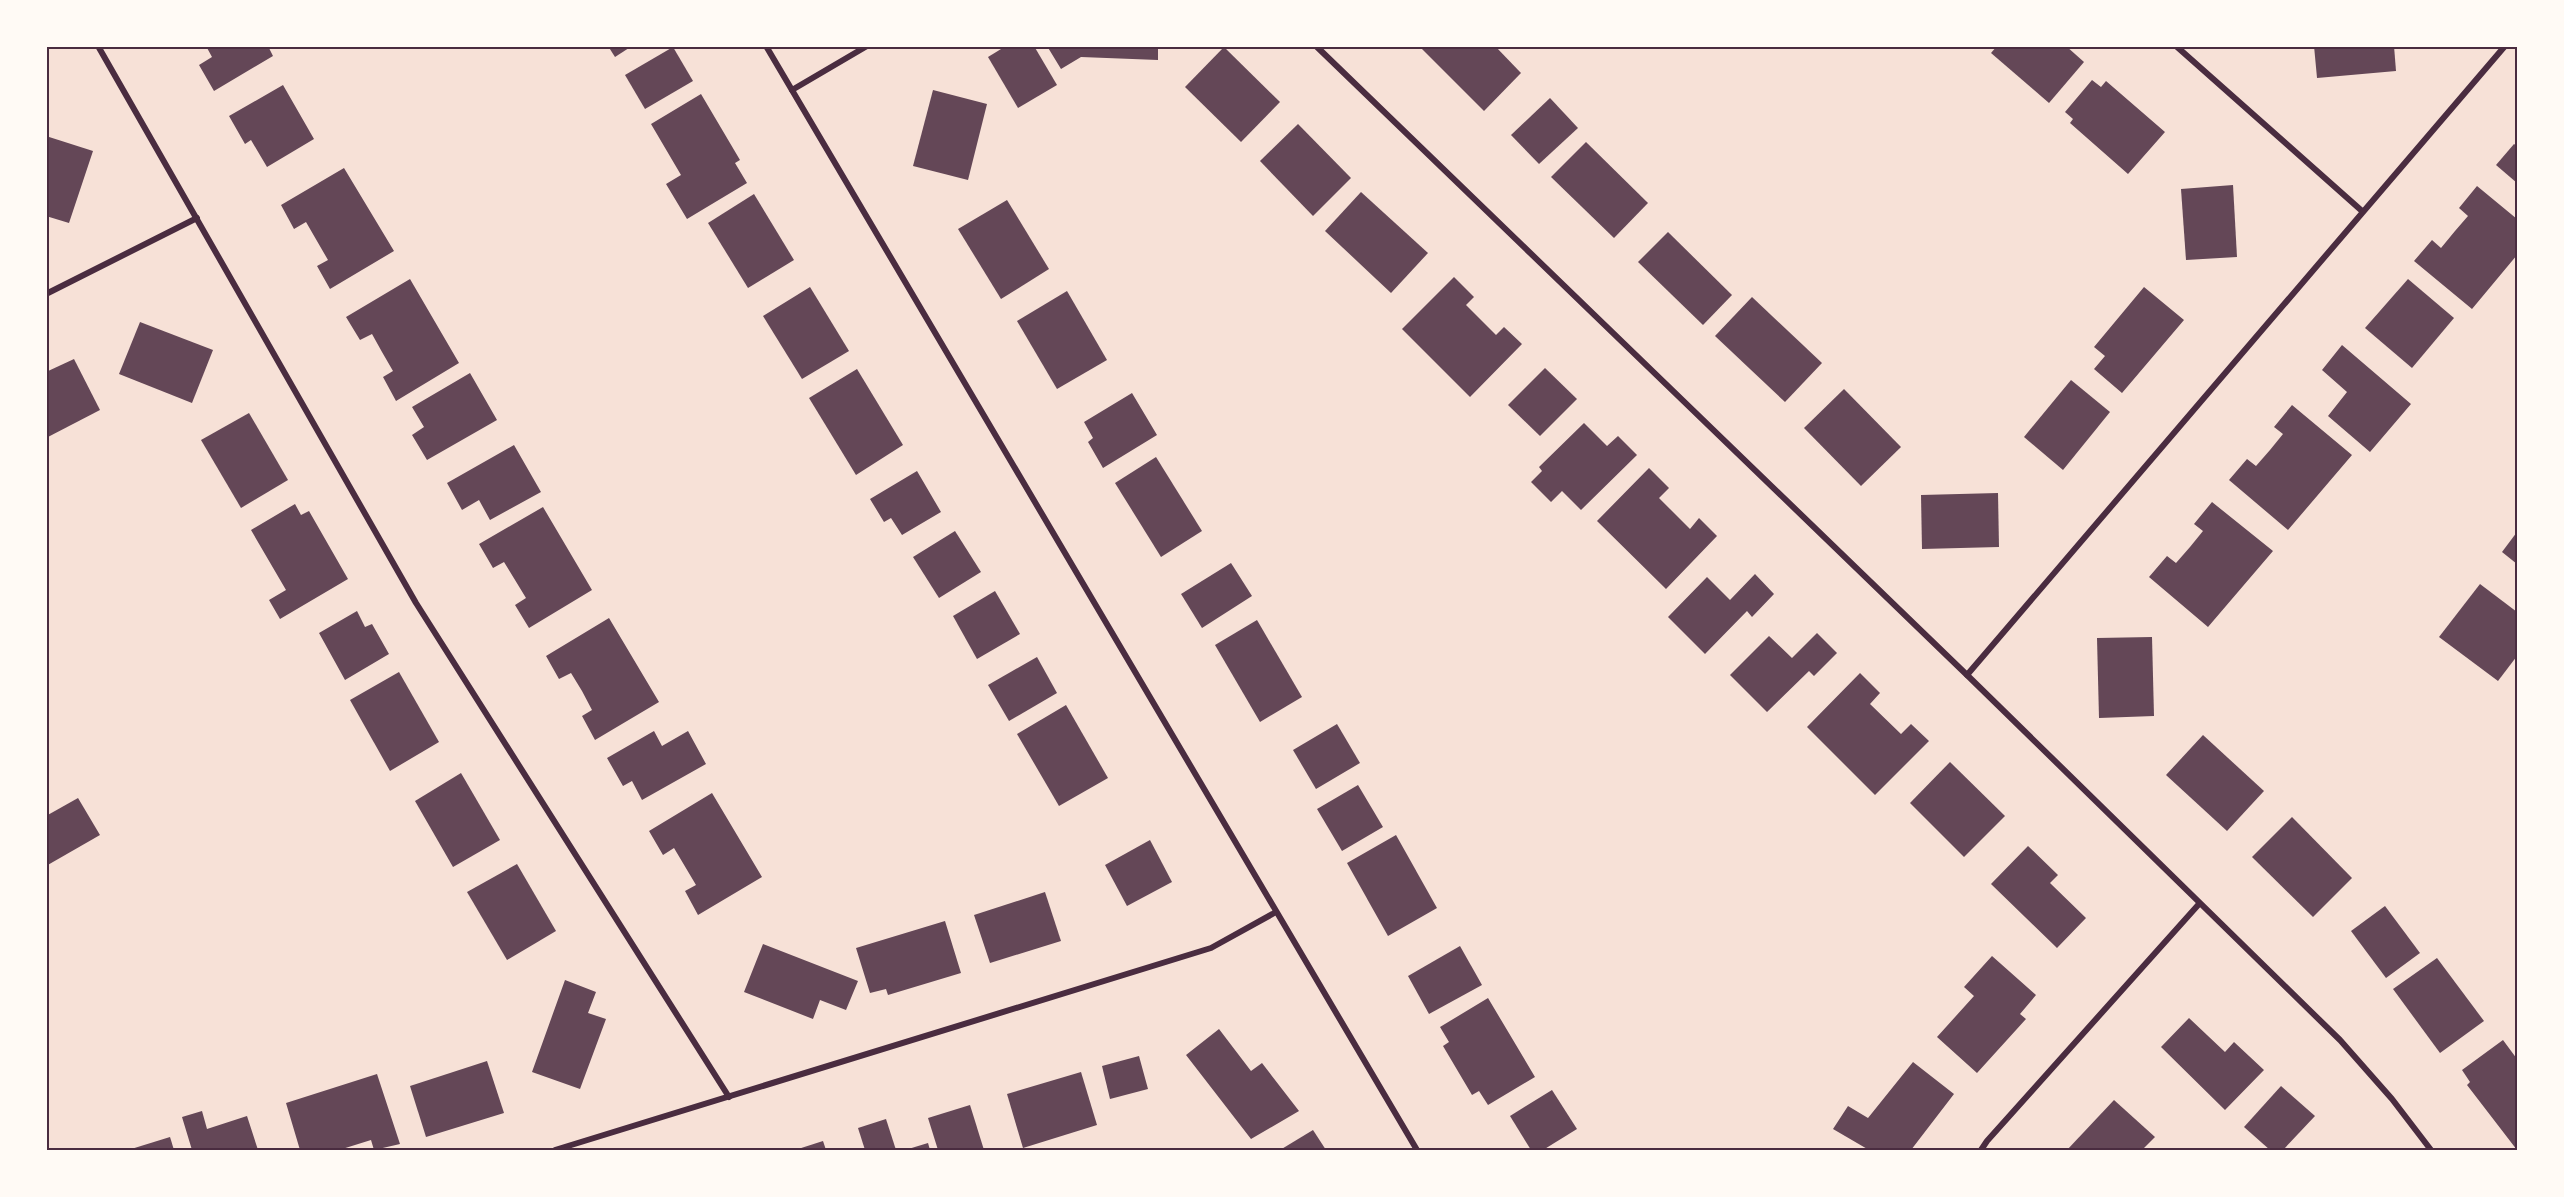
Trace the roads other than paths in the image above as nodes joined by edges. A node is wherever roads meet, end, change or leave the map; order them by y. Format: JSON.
{"nodes":[{"id":1,"x":98,"y":46,"type":"edge"},
{"id":2,"x":766,"y":46,"type":"edge"},
{"id":3,"x":867,"y":46,"type":"edge"},
{"id":4,"x":1316,"y":46,"type":"edge"},
{"id":5,"x":2176,"y":46,"type":"edge"},
{"id":6,"x":2505,"y":46,"type":"edge"},
{"id":7,"x":792,"y":90,"type":"junction"},
{"id":8,"x":2362,"y":211,"type":"junction"},
{"id":9,"x":197,"y":218,"type":"junction"},
{"id":10,"x":46,"y":294,"type":"edge"},
{"id":11,"x":1967,"y":675,"type":"junction"},
{"id":12,"x":2199,"y":904,"type":"junction"},
{"id":13,"x":1276,"y":912,"type":"junction"},
{"id":14,"x":729,"y":1097,"type":"junction"},
{"id":15,"x":555,"y":1150,"type":"edge"},
{"id":16,"x":1417,"y":1150,"type":"edge"},
{"id":17,"x":1981,"y":1150,"type":"edge"},
{"id":18,"x":2431,"y":1150,"type":"edge"}],
"edges":[{"from":1,"to":9,"type":"street"},
{"from":2,"to":7,"type":"street"},
{"from":3,"to":7,"type":"street"},
{"from":4,"to":11,"type":"street"},
{"from":5,"to":8,"type":"street"},
{"from":6,"to":8,"type":"street"},
{"from":7,"to":13,"type":"street"},
{"from":8,"to":11,"type":"street"},
{"from":9,"to":10,"type":"street"},
{"from":9,"to":14,"type":"street"},
{"from":11,"to":12,"type":"street"},
{"from":12,"to":17,"type":"street"},
{"from":12,"to":18,"type":"street"},
{"from":13,"to":14,"type":"street"},
{"from":13,"to":16,"type":"street"},
{"from":14,"to":15,"type":"street"}]}
